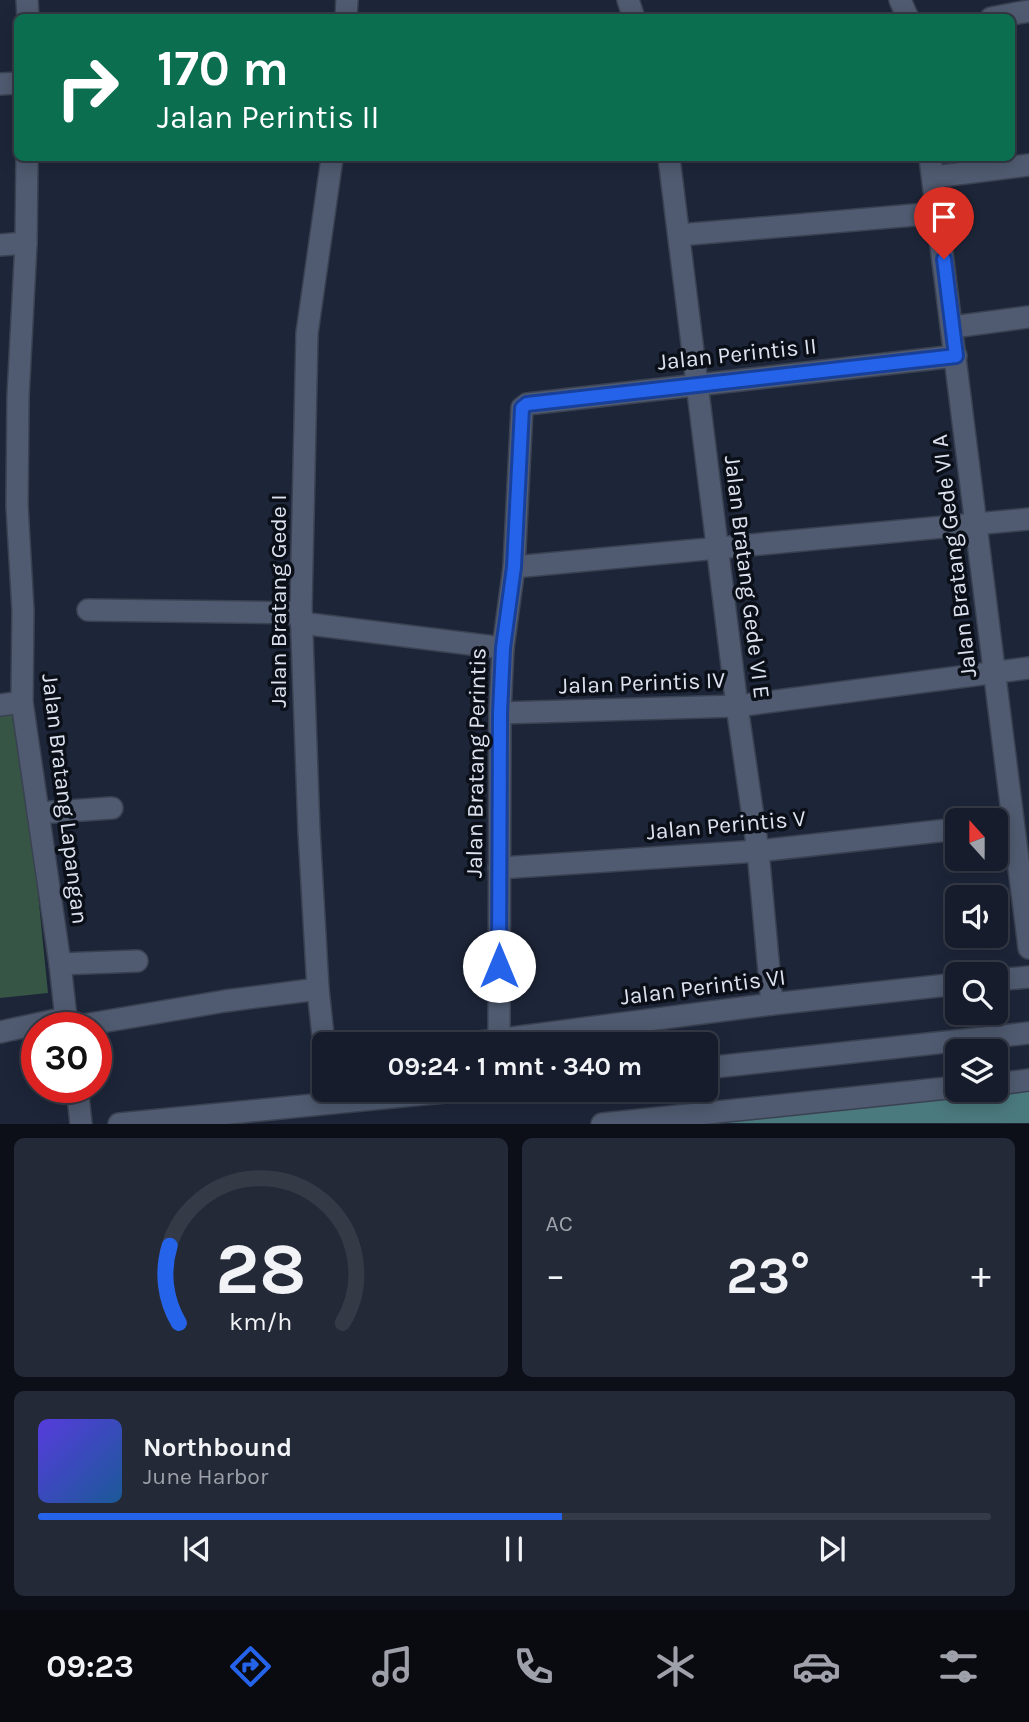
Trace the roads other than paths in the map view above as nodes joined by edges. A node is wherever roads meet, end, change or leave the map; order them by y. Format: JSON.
{"nodes":[{"id":1,"x":27,"y":161,"type":"edge"},
{"id":2,"x":331,"y":161,"type":"edge"},
{"id":3,"x":669,"y":161,"type":"edge"},
{"id":4,"x":1029,"y":164,"type":"edge"},
{"id":5,"x":931,"y":167,"type":"edge"},
{"id":6,"x":938,"y":213,"type":"junction"},
{"id":7,"x":679,"y":235,"type":"junction"},
{"id":8,"x":26,"y":243,"type":"junction"},
{"id":9,"x":0,"y":245,"type":"edge"},
{"id":10,"x":1029,"y":317,"type":"edge"},
{"id":11,"x":953,"y":327,"type":"junction"},
{"id":12,"x":956,"y":356,"type":"junction"},
{"id":13,"x":696,"y":384,"type":"junction"},
{"id":14,"x":9,"y":397,"type":"edge"},
{"id":15,"x":524,"y":406,"type":"joint"},
{"id":16,"x":9,"y":507,"type":"edge"},
{"id":17,"x":1029,"y":519,"type":"edge"},
{"id":18,"x":977,"y":524,"type":"junction"},
{"id":19,"x":719,"y":549,"type":"junction"},
{"id":20,"x":514,"y":567,"type":"junction"},
{"id":21,"x":10,"y":578,"type":"edge"},
{"id":22,"x":88,"y":610,"type":"dead end"},
{"id":23,"x":301,"y":618,"type":"junction"},
{"id":24,"x":503,"y":648,"type":"junction"},
{"id":25,"x":1029,"y":668,"type":"edge"},
{"id":26,"x":994,"y":671,"type":"junction"},
{"id":27,"x":22,"y":702,"type":"junction"},
{"id":28,"x":0,"y":705,"type":"edge"},
{"id":29,"x":737,"y":706,"type":"junction"},
{"id":30,"x":500,"y":713,"type":"junction"},
{"id":31,"x":112,"y":808,"type":"dead end"},
{"id":32,"x":38,"y":813,"type":"junction"},
{"id":33,"x":1013,"y":822,"type":"edge"},
{"id":34,"x":945,"y":830,"type":"edge"},
{"id":35,"x":758,"y":851,"type":"junction"},
{"id":36,"x":499,"y":867,"type":"junction"},
{"id":37,"x":1029,"y":948,"type":"edge"},
{"id":38,"x":137,"y":961,"type":"dead end"},
{"id":39,"x":60,"y":964,"type":"junction"},
{"id":40,"x":1029,"y":977,"type":"edge"},
{"id":41,"x":1008,"y":979,"type":"edge"},
{"id":42,"x":945,"y":985,"type":"edge"},
{"id":43,"x":318,"y":989,"type":"junction"},
{"id":44,"x":772,"y":1004,"type":"junction"},
{"id":45,"x":66,"y":1012,"type":"edge"},
{"id":46,"x":112,"y":1018,"type":"edge"},
{"id":47,"x":21,"y":1030,"type":"edge"},
{"id":48,"x":0,"y":1032,"type":"edge"},
{"id":49,"x":323,"y":1032,"type":"edge"},
{"id":50,"x":499,"y":1032,"type":"edge"},
{"id":51,"x":554,"y":1032,"type":"edge"},
{"id":52,"x":1029,"y":1033,"type":"edge"},
{"id":53,"x":718,"y":1067,"type":"edge"},
{"id":54,"x":1029,"y":1080,"type":"edge"},
{"id":55,"x":1008,"y":1083,"type":"edge"},
{"id":56,"x":945,"y":1088,"type":"edge"},
{"id":57,"x":312,"y":1098,"type":"edge"},
{"id":58,"x":79,"y":1103,"type":"edge"},
{"id":59,"x":81,"y":1124,"type":"edge"},
{"id":60,"x":119,"y":1124,"type":"edge"},
{"id":61,"x":602,"y":1124,"type":"edge"}],
"edges":[{"from":1,"to":8,"type":"street","name":"Jalan Bratang Lapangan"},
{"from":2,"to":23,"type":"street","name":"Jalan Bratang Gede I"},
{"from":3,"to":7,"type":"street","name":"Jalan Bratang Gede VI E"},
{"from":4,"to":5,"type":"street"},
{"from":5,"to":6,"type":"street","name":"Jalan Bratang Gede VI A"},
{"from":6,"to":7,"type":"street"},
{"from":6,"to":11,"type":"street","name":"Jalan Bratang Gede VI A"},
{"from":7,"to":13,"type":"street","name":"Jalan Bratang Gede VI E"},
{"from":8,"to":9,"type":"street"},
{"from":8,"to":14,"type":"street","name":"Jalan Bratang Lapangan"},
{"from":10,"to":11,"type":"street"},
{"from":11,"to":12,"type":"street","name":"Jalan Bratang Gede VI A"},
{"from":12,"to":13,"type":"street","name":"Jalan Perintis II"},
{"from":12,"to":18,"type":"street","name":"Jalan Bratang Gede VI A"},
{"from":13,"to":15,"type":"street","name":"Jalan Perintis II"},
{"from":13,"to":19,"type":"street","name":"Jalan Bratang Gede VI E"},
{"from":14,"to":16,"type":"street","name":"Jalan Bratang Lapangan"},
{"from":15,"to":20,"type":"street","name":"Jalan Bratang Perintis"},
{"from":16,"to":21,"type":"street","name":"Jalan Bratang Lapangan"},
{"from":17,"to":18,"type":"street"},
{"from":18,"to":19,"type":"street"},
{"from":18,"to":26,"type":"street","name":"Jalan Bratang Gede VI A"},
{"from":19,"to":20,"type":"street"},
{"from":19,"to":29,"type":"street","name":"Jalan Bratang Gede VI E"},
{"from":20,"to":24,"type":"street","name":"Jalan Bratang Perintis"},
{"from":21,"to":27,"type":"street","name":"Jalan Bratang Lapangan"},
{"from":22,"to":23,"type":"street"},
{"from":23,"to":24,"type":"street"},
{"from":23,"to":43,"type":"street","name":"Jalan Bratang Gede I"},
{"from":24,"to":30,"type":"street","name":"Jalan Bratang Perintis"},
{"from":25,"to":26,"type":"street","name":"Jalan Perintis IV"},
{"from":26,"to":29,"type":"street","name":"Jalan Perintis IV"},
{"from":26,"to":33,"type":"street","name":"Jalan Bratang Gede VI A"},
{"from":27,"to":28,"type":"street"},
{"from":27,"to":32,"type":"street","name":"Jalan Bratang Lapangan"},
{"from":29,"to":30,"type":"street","name":"Jalan Perintis IV"},
{"from":29,"to":35,"type":"street","name":"Jalan Bratang Gede VI E"},
{"from":30,"to":36,"type":"street","name":"Jalan Bratang Perintis"},
{"from":31,"to":32,"type":"street"},
{"from":32,"to":39,"type":"street","name":"Jalan Bratang Lapangan"},
{"from":33,"to":37,"type":"street","name":"Jalan Bratang Gede VI A"},
{"from":34,"to":35,"type":"street","name":"Jalan Perintis V"},
{"from":35,"to":36,"type":"street","name":"Jalan Perintis V"},
{"from":35,"to":44,"type":"street","name":"Jalan Bratang Gede VI E"},
{"from":36,"to":50,"type":"street","name":"Jalan Bratang Perintis"},
{"from":38,"to":39,"type":"street"},
{"from":39,"to":45,"type":"street","name":"Jalan Bratang Lapangan"},
{"from":40,"to":41,"type":"street"},
{"from":42,"to":44,"type":"street","name":"Jalan Perintis VI"},
{"from":43,"to":46,"type":"street"},
{"from":43,"to":49,"type":"street","name":"Jalan Bratang Gede I"},
{"from":44,"to":51,"type":"street","name":"Jalan Perintis VI"},
{"from":47,"to":48,"type":"street"},
{"from":52,"to":53,"type":"street"},
{"from":54,"to":55,"type":"street"},
{"from":56,"to":61,"type":"street"},
{"from":57,"to":60,"type":"street"},
{"from":58,"to":59,"type":"street"}]}
